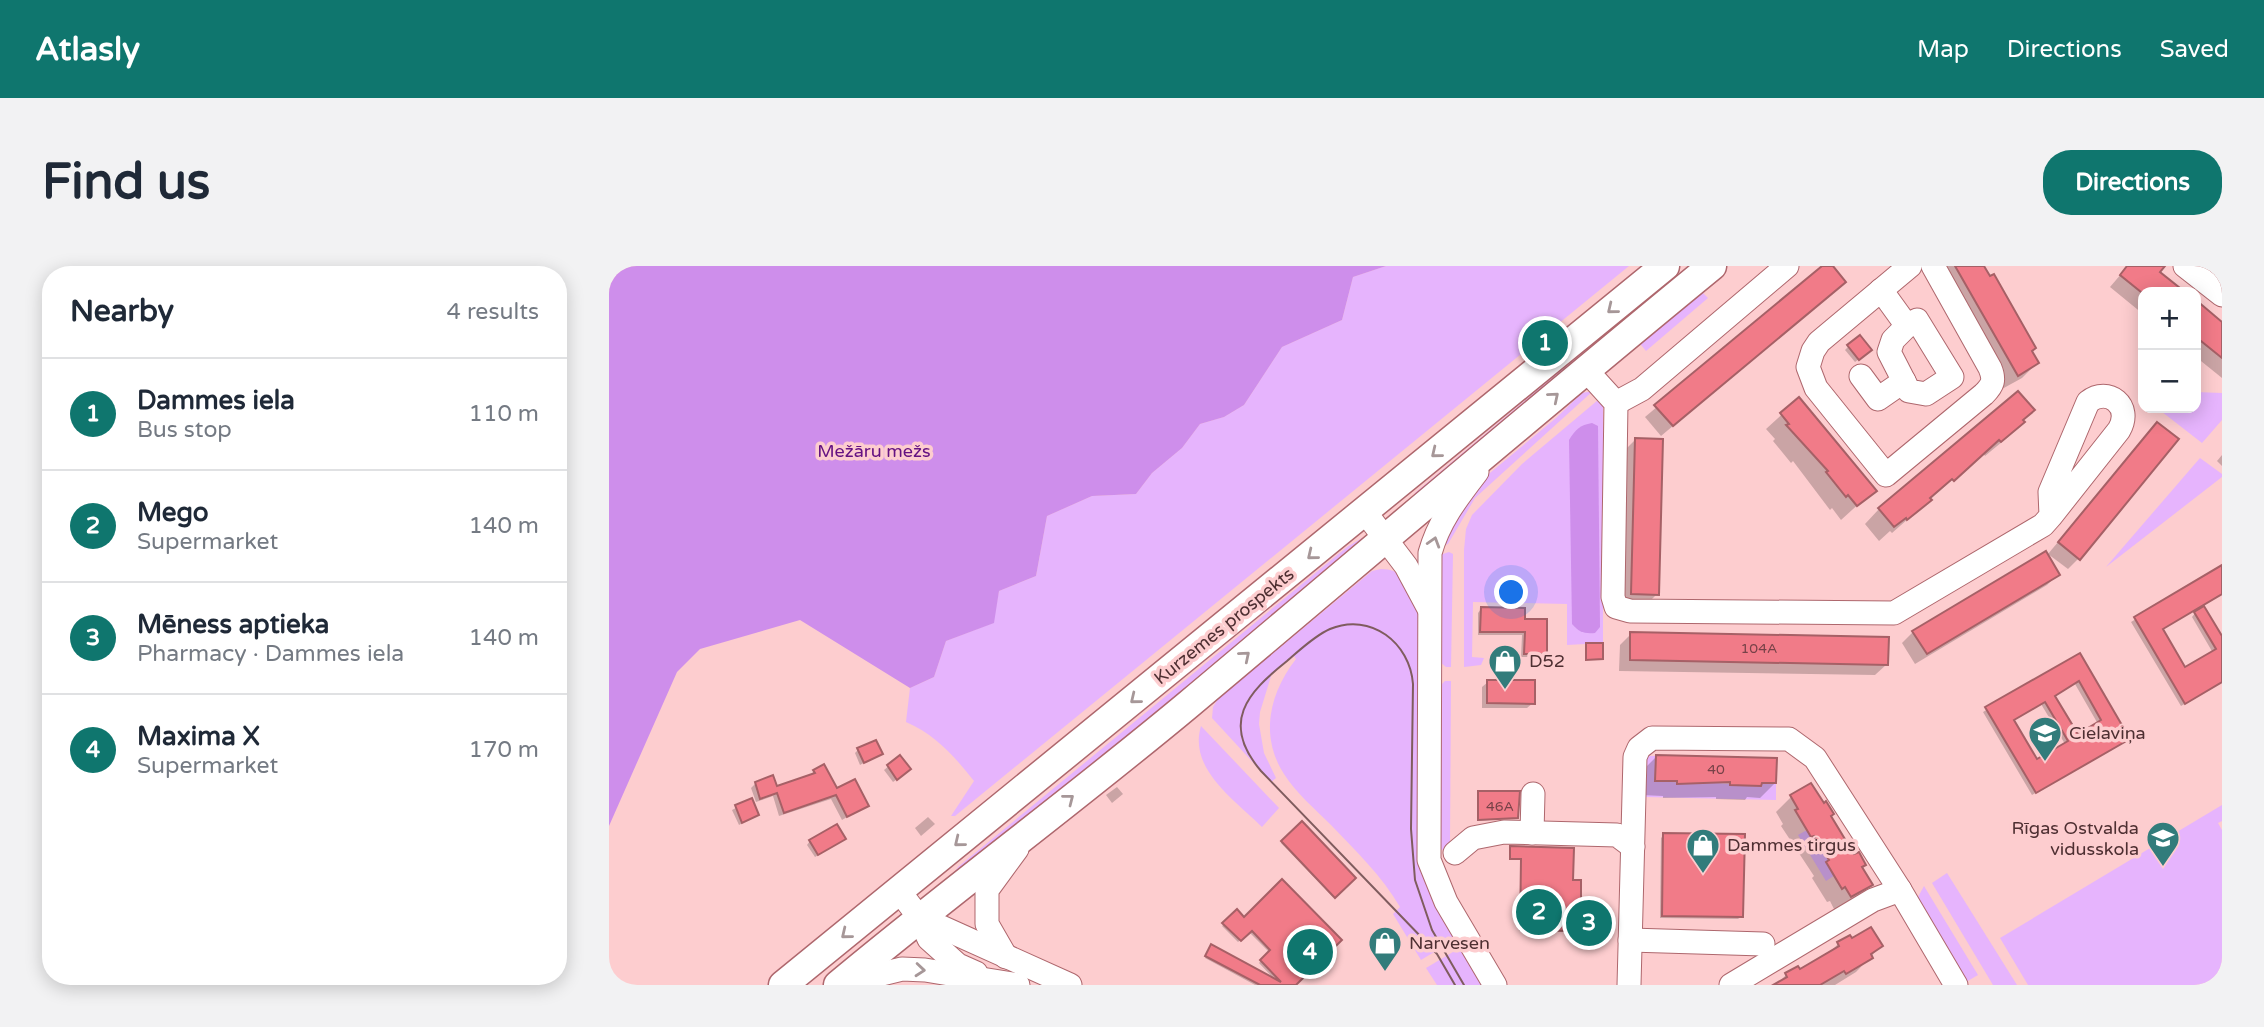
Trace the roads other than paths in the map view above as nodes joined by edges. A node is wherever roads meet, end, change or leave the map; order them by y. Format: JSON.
{"nodes":[{"id":1,"x":1665,"y":266,"type":"edge"},
{"id":2,"x":1712,"y":266,"type":"edge"},
{"id":3,"x":1787,"y":266,"type":"edge"},
{"id":4,"x":1910,"y":266,"type":"edge"},
{"id":5,"x":1933,"y":266,"type":"edge"},
{"id":6,"x":2185,"y":266,"type":"edge"},
{"id":7,"x":1881,"y":290,"type":"junction"},
{"id":8,"x":2222,"y":295,"type":"edge"},
{"id":9,"x":1907,"y":326,"type":"junction"},
{"id":10,"x":1586,"y":370,"type":"junction"},
{"id":11,"x":1861,"y":376,"type":"dead end"},
{"id":12,"x":1904,"y":381,"type":"junction"},
{"id":13,"x":1616,"y":403,"type":"junction"},
{"id":14,"x":1502,"y":442,"type":"junction"},
{"id":15,"x":1365,"y":512,"type":"junction"},
{"id":16,"x":2051,"y":516,"type":"junction"},
{"id":17,"x":1385,"y":537,"type":"junction"},
{"id":18,"x":1430,"y":610,"type":"junction"},
{"id":19,"x":1533,"y":794,"type":"dead end"},
{"id":20,"x":1031,"y":830,"type":"junction"},
{"id":21,"x":1532,"y":833,"type":"junction"},
{"id":22,"x":1633,"y":847,"type":"junction"},
{"id":23,"x":1455,"y":853,"type":"dead end"},
{"id":24,"x":1900,"y":890,"type":"junction"},
{"id":25,"x":899,"y":891,"type":"junction"},
{"id":26,"x":919,"y":917,"type":"junction"},
{"id":27,"x":1630,"y":940,"type":"junction"},
{"id":28,"x":1763,"y":944,"type":"dead end"},
{"id":29,"x":1006,"y":957,"type":"junction"},
{"id":30,"x":995,"y":981,"type":"junction"},
{"id":31,"x":783,"y":985,"type":"edge"},
{"id":32,"x":838,"y":985,"type":"edge"},
{"id":33,"x":855,"y":985,"type":"edge"},
{"id":34,"x":1018,"y":985,"type":"edge"},
{"id":35,"x":1070,"y":985,"type":"edge"},
{"id":36,"x":1495,"y":985,"type":"edge"},
{"id":37,"x":1629,"y":985,"type":"edge"},
{"id":38,"x":1731,"y":985,"type":"edge"},
{"id":39,"x":1956,"y":985,"type":"edge"}],
"edges":[{"from":1,"to":15,"type":"main road","name":"Kurzemes prospekts","one_way":true},
{"from":2,"to":10,"type":"main road","name":"Kurzemes prospekts"},
{"from":3,"to":13,"type":"street"},
{"from":4,"to":7,"type":"street"},
{"from":5,"to":7,"type":"street"},
{"from":6,"to":8,"type":"street"},
{"from":7,"to":9,"type":"street"},
{"from":9,"to":12,"type":"street"},
{"from":9,"to":12,"type":"street"},
{"from":10,"to":13,"type":"street"},
{"from":14,"to":10,"type":"main road","name":"Kurzemes prospekts","one_way":true},
{"from":11,"to":12,"type":"street"},
{"from":13,"to":16,"type":"street"},
{"from":14,"to":17,"type":"main road","name":"Kurzemes prospekts"},
{"from":18,"to":14,"type":"street","one_way":true},
{"from":15,"to":17,"type":"street"},
{"from":15,"to":25,"type":"main road","name":"Kurzemes prospekts","one_way":true},
{"from":16,"to":16,"type":"street"},
{"from":17,"to":18,"type":"street"},
{"from":20,"to":17,"type":"main road","name":"Kurzemes prospekts","one_way":true},
{"from":18,"to":36,"type":"street"},
{"from":19,"to":21,"type":"street"},
{"from":20,"to":26,"type":"main road","name":"Kurzemes prospekts"},
{"from":20,"to":29,"type":"street"},
{"from":21,"to":22,"type":"street"},
{"from":21,"to":23,"type":"street"},
{"from":22,"to":24,"type":"street"},
{"from":22,"to":27,"type":"street"},
{"from":24,"to":38,"type":"street"},
{"from":24,"to":39,"type":"street"},
{"from":25,"to":26,"type":"street"},
{"from":25,"to":31,"type":"main road","name":"Kurzemes prospekts","one_way":true},
{"from":26,"to":29,"type":"street"},
{"from":26,"to":30,"type":"street"},
{"from":26,"to":32,"type":"main road","name":"Kurzemes prospekts"},
{"from":27,"to":28,"type":"street"},
{"from":27,"to":37,"type":"street"},
{"from":29,"to":35,"type":"street"},
{"from":33,"to":30,"type":"street","one_way":true},
{"from":30,"to":34,"type":"street"}]}
